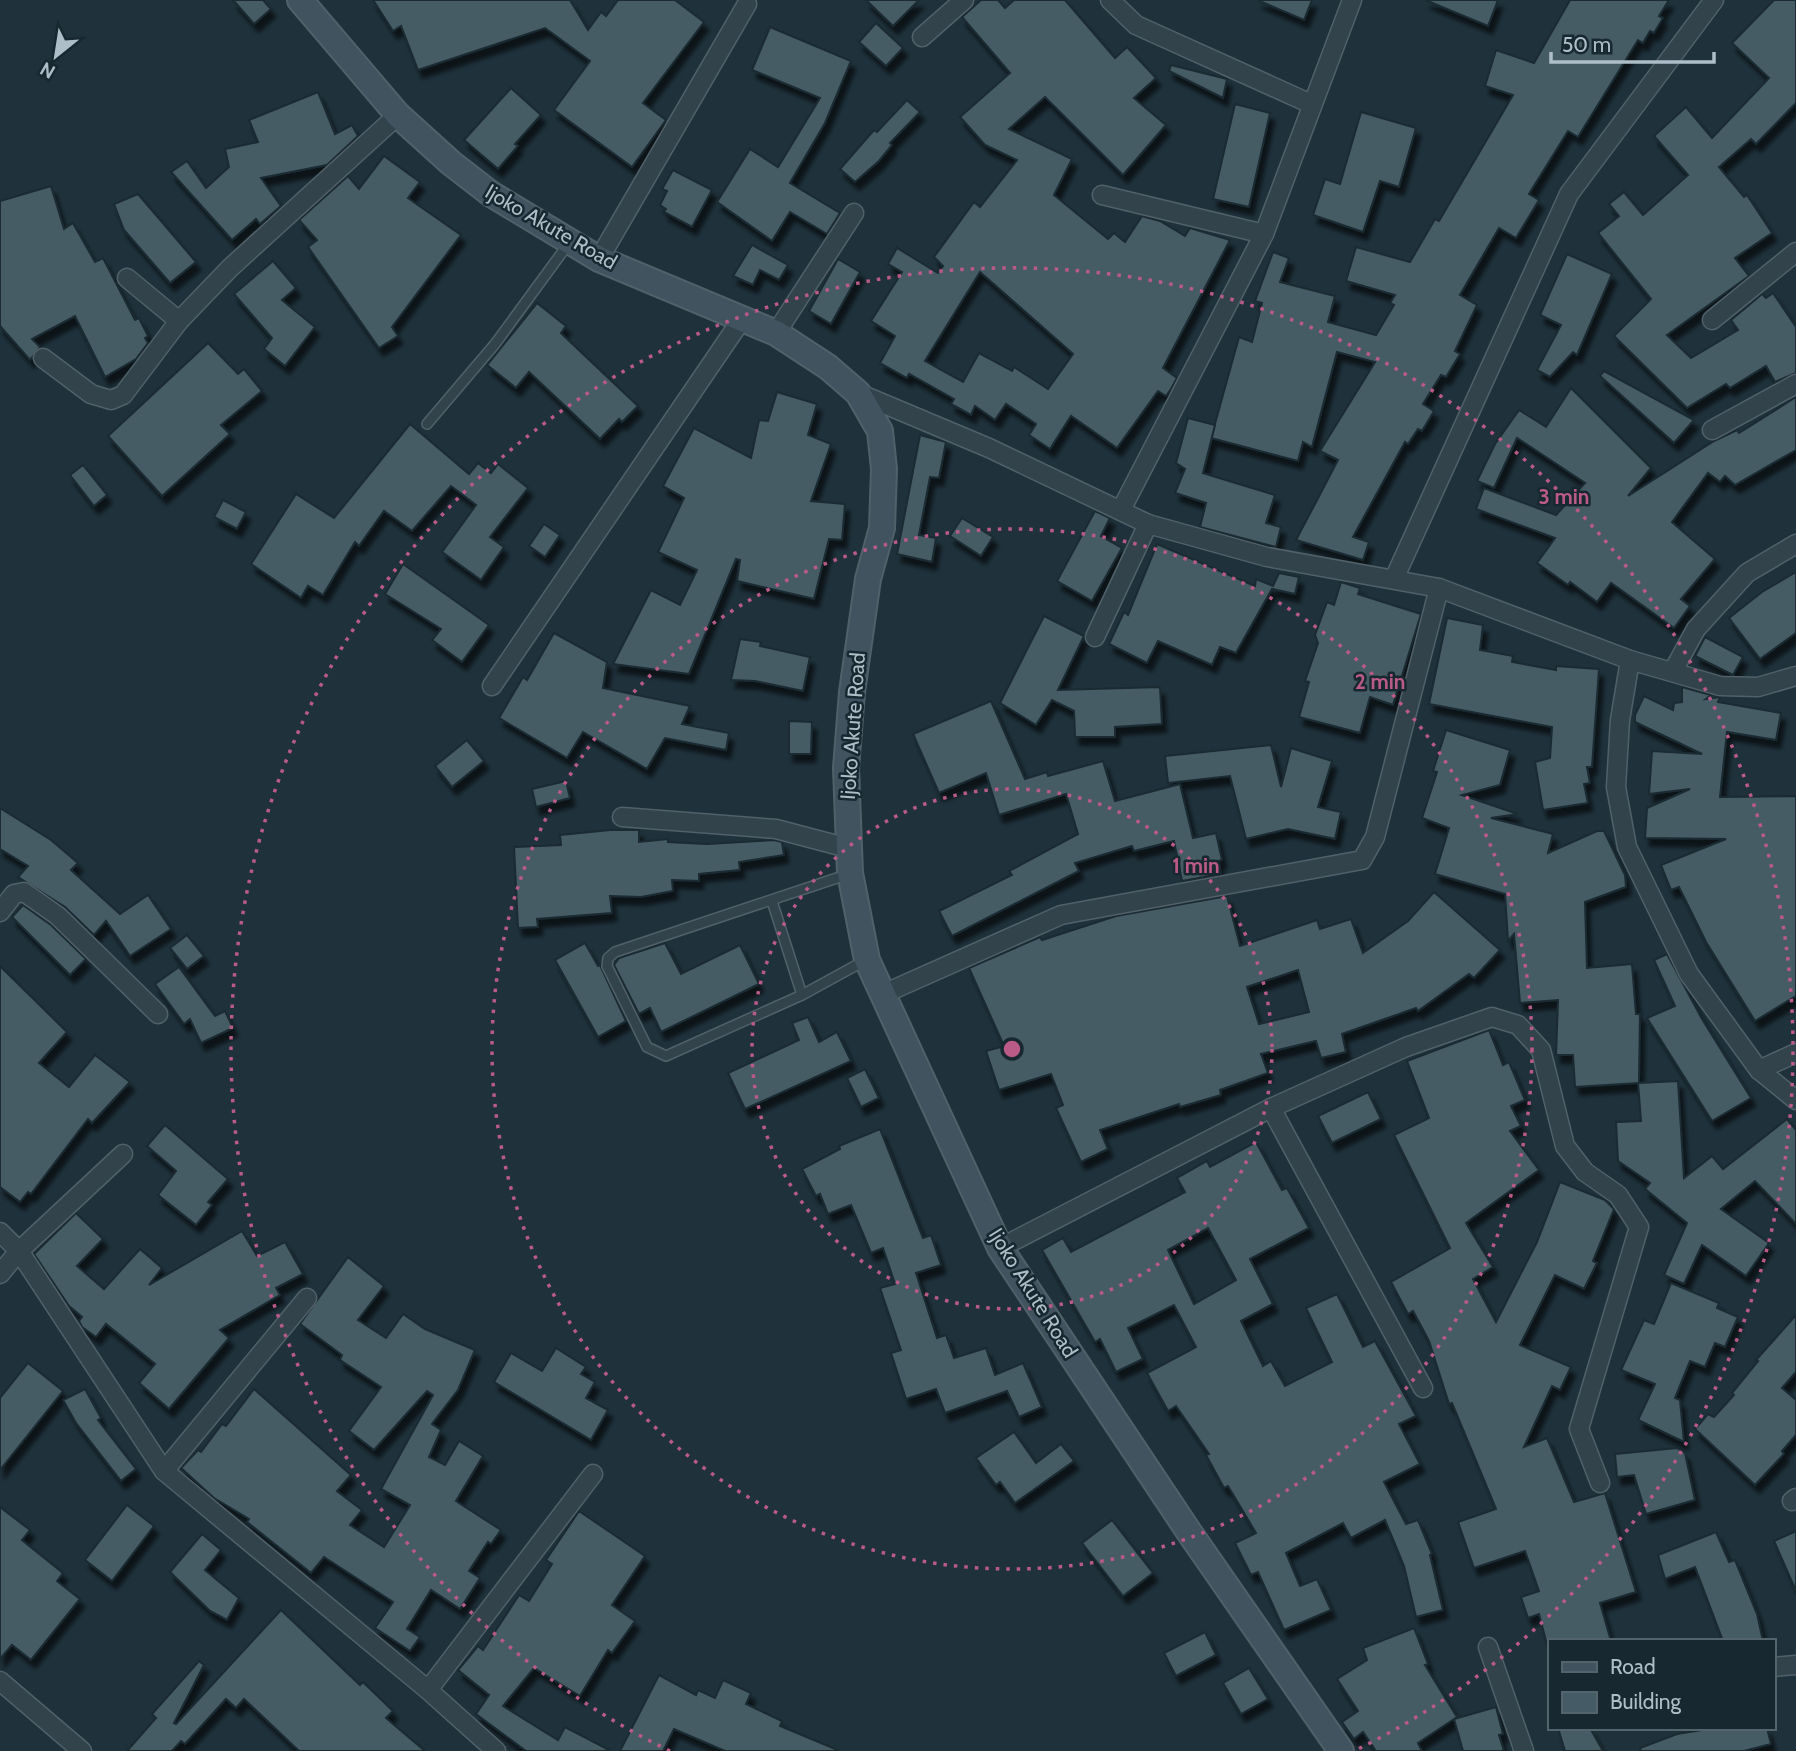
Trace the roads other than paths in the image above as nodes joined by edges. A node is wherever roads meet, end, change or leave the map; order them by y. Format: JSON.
{"nodes":[{"id":1,"x":300,"y":0,"type":"edge"},
{"id":2,"x":964,"y":0,"type":"edge"},
{"id":3,"x":1110,"y":0,"type":"edge"},
{"id":4,"x":1352,"y":0,"type":"edge"},
{"id":5,"x":1714,"y":0,"type":"edge"},
{"id":6,"x":747,"y":4,"type":"dead end"},
{"id":7,"x":922,"y":37,"type":"dead end"},
{"id":8,"x":1311,"y":104,"type":"junction"},
{"id":9,"x":398,"y":115,"type":"junction"},
{"id":10,"x":1102,"y":195,"type":"dead end"},
{"id":11,"x":854,"y":213,"type":"dead end"},
{"id":12,"x":1264,"y":234,"type":"junction"},
{"id":13,"x":570,"y":242,"type":"junction"},
{"id":14,"x":1796,"y":252,"type":"edge"},
{"id":15,"x":599,"y":259,"type":"junction"},
{"id":16,"x":128,"y":278,"type":"dead end"},
{"id":17,"x":742,"y":319,"type":"junction"},
{"id":18,"x":1712,"y":320,"type":"dead end"},
{"id":19,"x":179,"y":321,"type":"junction"},
{"id":20,"x":776,"y":333,"type":"junction"},
{"id":21,"x":43,"y":358,"type":"dead end"},
{"id":22,"x":1796,"y":384,"type":"edge"},
{"id":23,"x":858,"y":393,"type":"junction"},
{"id":24,"x":427,"y":424,"type":"dead end"},
{"id":25,"x":1712,"y":430,"type":"dead end"},
{"id":26,"x":1121,"y":510,"type":"junction"},
{"id":27,"x":1148,"y":524,"type":"junction"},
{"id":28,"x":1796,"y":544,"type":"edge"},
{"id":29,"x":1394,"y":579,"type":"junction"},
{"id":30,"x":1439,"y":589,"type":"junction"},
{"id":31,"x":1095,"y":637,"type":"dead end"},
{"id":32,"x":1630,"y":660,"type":"junction"},
{"id":33,"x":1673,"y":671,"type":"junction"},
{"id":34,"x":1796,"y":676,"type":"edge"},
{"id":35,"x":492,"y":686,"type":"dead end"},
{"id":36,"x":622,"y":817,"type":"dead end"},
{"id":37,"x":848,"y":848,"type":"junction"},
{"id":38,"x":850,"y":873,"type":"junction"},
{"id":39,"x":772,"y":901,"type":"junction"},
{"id":40,"x":0,"y":912,"type":"edge"},
{"id":41,"x":867,"y":960,"type":"junction"},
{"id":42,"x":802,"y":995,"type":"junction"},
{"id":43,"x":881,"y":995,"type":"junction"},
{"id":44,"x":158,"y":1014,"type":"dead end"},
{"id":45,"x":1796,"y":1053,"type":"edge"},
{"id":46,"x":1759,"y":1070,"type":"junction"},
{"id":47,"x":1796,"y":1100,"type":"edge"},
{"id":48,"x":1271,"y":1108,"type":"junction"},
{"id":49,"x":123,"y":1154,"type":"dead end"},
{"id":50,"x":0,"y":1232,"type":"edge"},
{"id":51,"x":1000,"y":1248,"type":"junction"},
{"id":52,"x":19,"y":1251,"type":"junction"},
{"id":53,"x":0,"y":1274,"type":"edge"},
{"id":54,"x":307,"y":1298,"type":"dead end"},
{"id":55,"x":1423,"y":1388,"type":"dead end"},
{"id":56,"x":164,"y":1471,"type":"junction"},
{"id":57,"x":593,"y":1475,"type":"dead end"},
{"id":58,"x":1600,"y":1483,"type":"dead end"},
{"id":59,"x":1488,"y":1647,"type":"dead end"},
{"id":60,"x":1796,"y":1665,"type":"edge"},
{"id":61,"x":1775,"y":1667,"type":"edge"},
{"id":62,"x":0,"y":1681,"type":"edge"},
{"id":63,"x":428,"y":1690,"type":"junction"},
{"id":64,"x":82,"y":1751,"type":"edge"},
{"id":65,"x":496,"y":1751,"type":"edge"},
{"id":66,"x":1341,"y":1751,"type":"edge"},
{"id":67,"x":1524,"y":1751,"type":"edge"}],
"edges":[{"from":1,"to":9,"type":"main road","name":"Ijoko Akute Road"},
{"from":2,"to":7,"type":"street"},
{"from":3,"to":8,"type":"street"},
{"from":4,"to":8,"type":"street"},
{"from":5,"to":29,"type":"street"},
{"from":6,"to":15,"type":"street"},
{"from":8,"to":12,"type":"street"},
{"from":9,"to":13,"type":"main road","name":"Ijoko Akute Road"},
{"from":9,"to":19,"type":"street"},
{"from":10,"to":12,"type":"street"},
{"from":11,"to":20,"type":"street"},
{"from":12,"to":26,"type":"street"},
{"from":13,"to":15,"type":"main road","name":"Ijoko Akute Road"},
{"from":13,"to":24,"type":"lane"},
{"from":14,"to":18,"type":"street"},
{"from":15,"to":17,"type":"main road","name":"Ijoko Akute Road"},
{"from":16,"to":19,"type":"street"},
{"from":17,"to":20,"type":"main road","name":"Ijoko Akute Road"},
{"from":17,"to":35,"type":"street"},
{"from":19,"to":21,"type":"street"},
{"from":20,"to":23,"type":"main road","name":"Ijoko Akute Road"},
{"from":22,"to":25,"type":"street"},
{"from":23,"to":26,"type":"street"},
{"from":23,"to":37,"type":"main road","name":"Ijoko Akute Road"},
{"from":26,"to":27,"type":"street"},
{"from":27,"to":29,"type":"street"},
{"from":27,"to":31,"type":"street"},
{"from":28,"to":33,"type":"street"},
{"from":29,"to":30,"type":"street"},
{"from":30,"to":32,"type":"street"},
{"from":30,"to":43,"type":"street"},
{"from":32,"to":33,"type":"street"},
{"from":32,"to":46,"type":"street"},
{"from":33,"to":34,"type":"street"},
{"from":36,"to":37,"type":"street"},
{"from":37,"to":38,"type":"main road","name":"Ijoko Akute Road"},
{"from":38,"to":39,"type":"lane"},
{"from":38,"to":41,"type":"main road","name":"Ijoko Akute Road"},
{"from":39,"to":42,"type":"lane"},
{"from":39,"to":42,"type":"lane"},
{"from":40,"to":44,"type":"street"},
{"from":41,"to":42,"type":"lane"},
{"from":41,"to":43,"type":"main road","name":"Ijoko Akute Road"},
{"from":43,"to":51,"type":"main road","name":"Ijoko Akute Road"},
{"from":45,"to":46,"type":"street"},
{"from":46,"to":47,"type":"street"},
{"from":48,"to":51,"type":"street"},
{"from":48,"to":55,"type":"street"},
{"from":48,"to":58,"type":"street"},
{"from":49,"to":52,"type":"street"},
{"from":50,"to":52,"type":"street"},
{"from":51,"to":66,"type":"main road","name":"Ijoko Akute Road"},
{"from":52,"to":53,"type":"street"},
{"from":52,"to":56,"type":"street"},
{"from":54,"to":56,"type":"street"},
{"from":56,"to":63,"type":"street"},
{"from":57,"to":63,"type":"street"},
{"from":59,"to":67,"type":"street"},
{"from":60,"to":61,"type":"street"},
{"from":62,"to":64,"type":"street"},
{"from":63,"to":65,"type":"street"}]}
